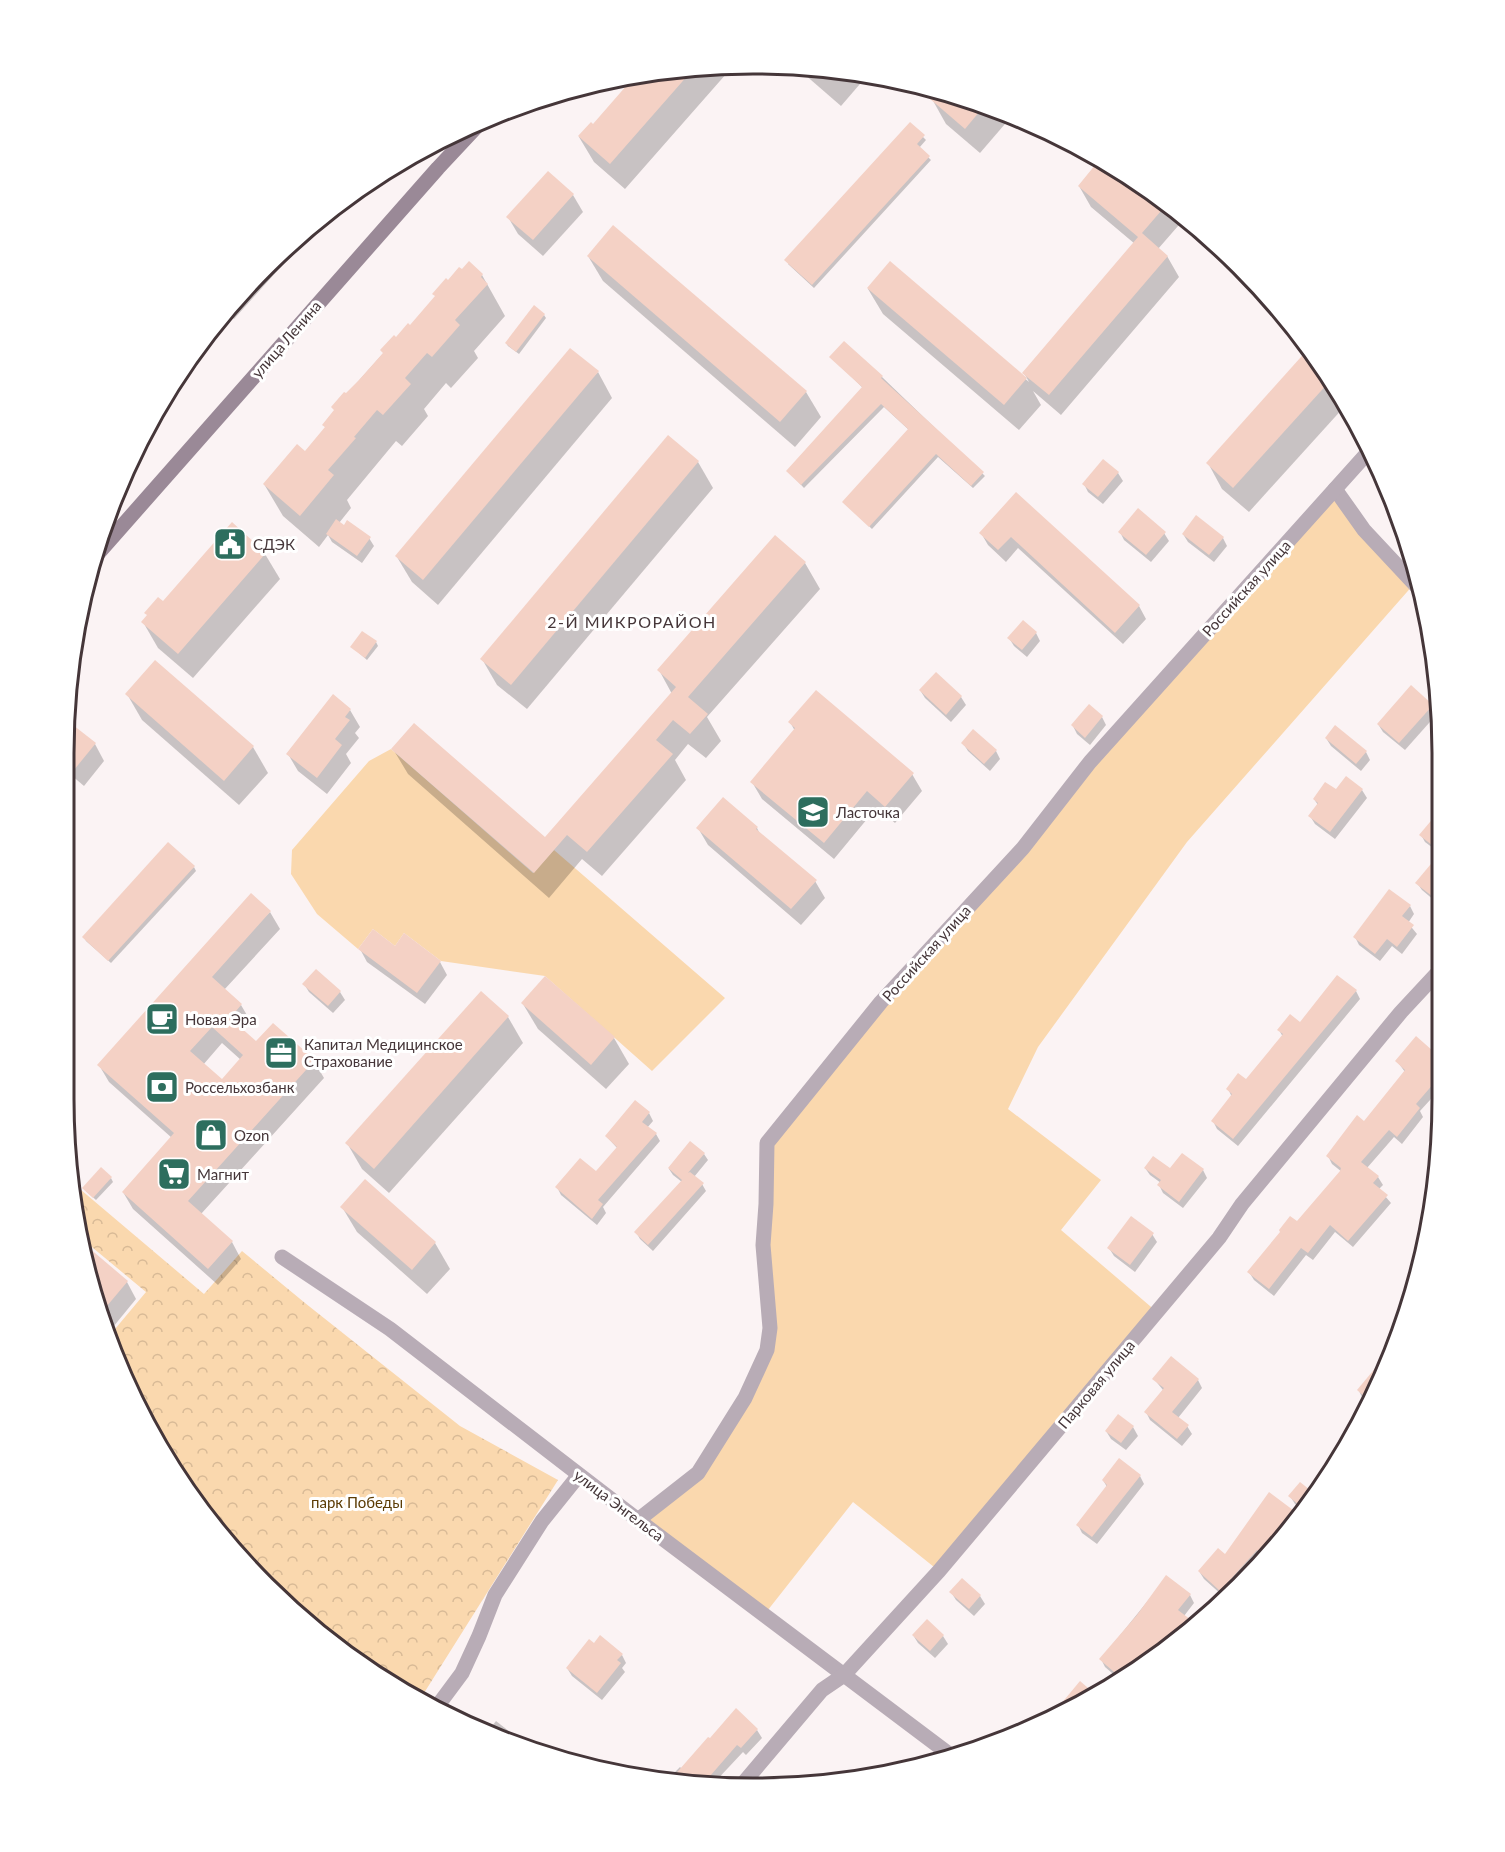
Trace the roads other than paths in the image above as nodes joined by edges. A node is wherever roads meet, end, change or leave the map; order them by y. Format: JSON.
{"nodes":[{"id":1,"x":467,"y":137,"type":"edge"},
{"id":2,"x":1363,"y":457,"type":"edge"},
{"id":3,"x":1335,"y":489,"type":"junction"},
{"id":4,"x":107,"y":543,"type":"edge"},
{"id":5,"x":1408,"y":577,"type":"edge"},
{"id":6,"x":1432,"y":979,"type":"edge"},
{"id":7,"x":282,"y":1257,"type":"dead end"},
{"id":8,"x":579,"y":1475,"type":"junction"},
{"id":9,"x":638,"y":1520,"type":"junction"},
{"id":10,"x":844,"y":1675,"type":"junction"},
{"id":11,"x":440,"y":1702,"type":"edge"},
{"id":12,"x":944,"y":1750,"type":"edge"},
{"id":13,"x":748,"y":1778,"type":"edge"}],
"edges":[{"from":1,"to":4,"type":"street","name":"улица Ленина"},
{"from":2,"to":3,"type":"street","name":"Российская улица"},
{"from":3,"to":5,"type":"street"},
{"from":3,"to":9,"type":"street","name":"Российская улица"},
{"from":6,"to":10,"type":"street","name":"Парковая улица"},
{"from":7,"to":8,"type":"street","name":"улица Энгельса"},
{"from":8,"to":9,"type":"street","name":"улица Энгельса"},
{"from":8,"to":11,"type":"street"},
{"from":9,"to":10,"type":"street","name":"улица Энгельса"},
{"from":10,"to":12,"type":"street","name":"улица Энгельса"},
{"from":10,"to":13,"type":"street","name":"Парковая улица"}]}
